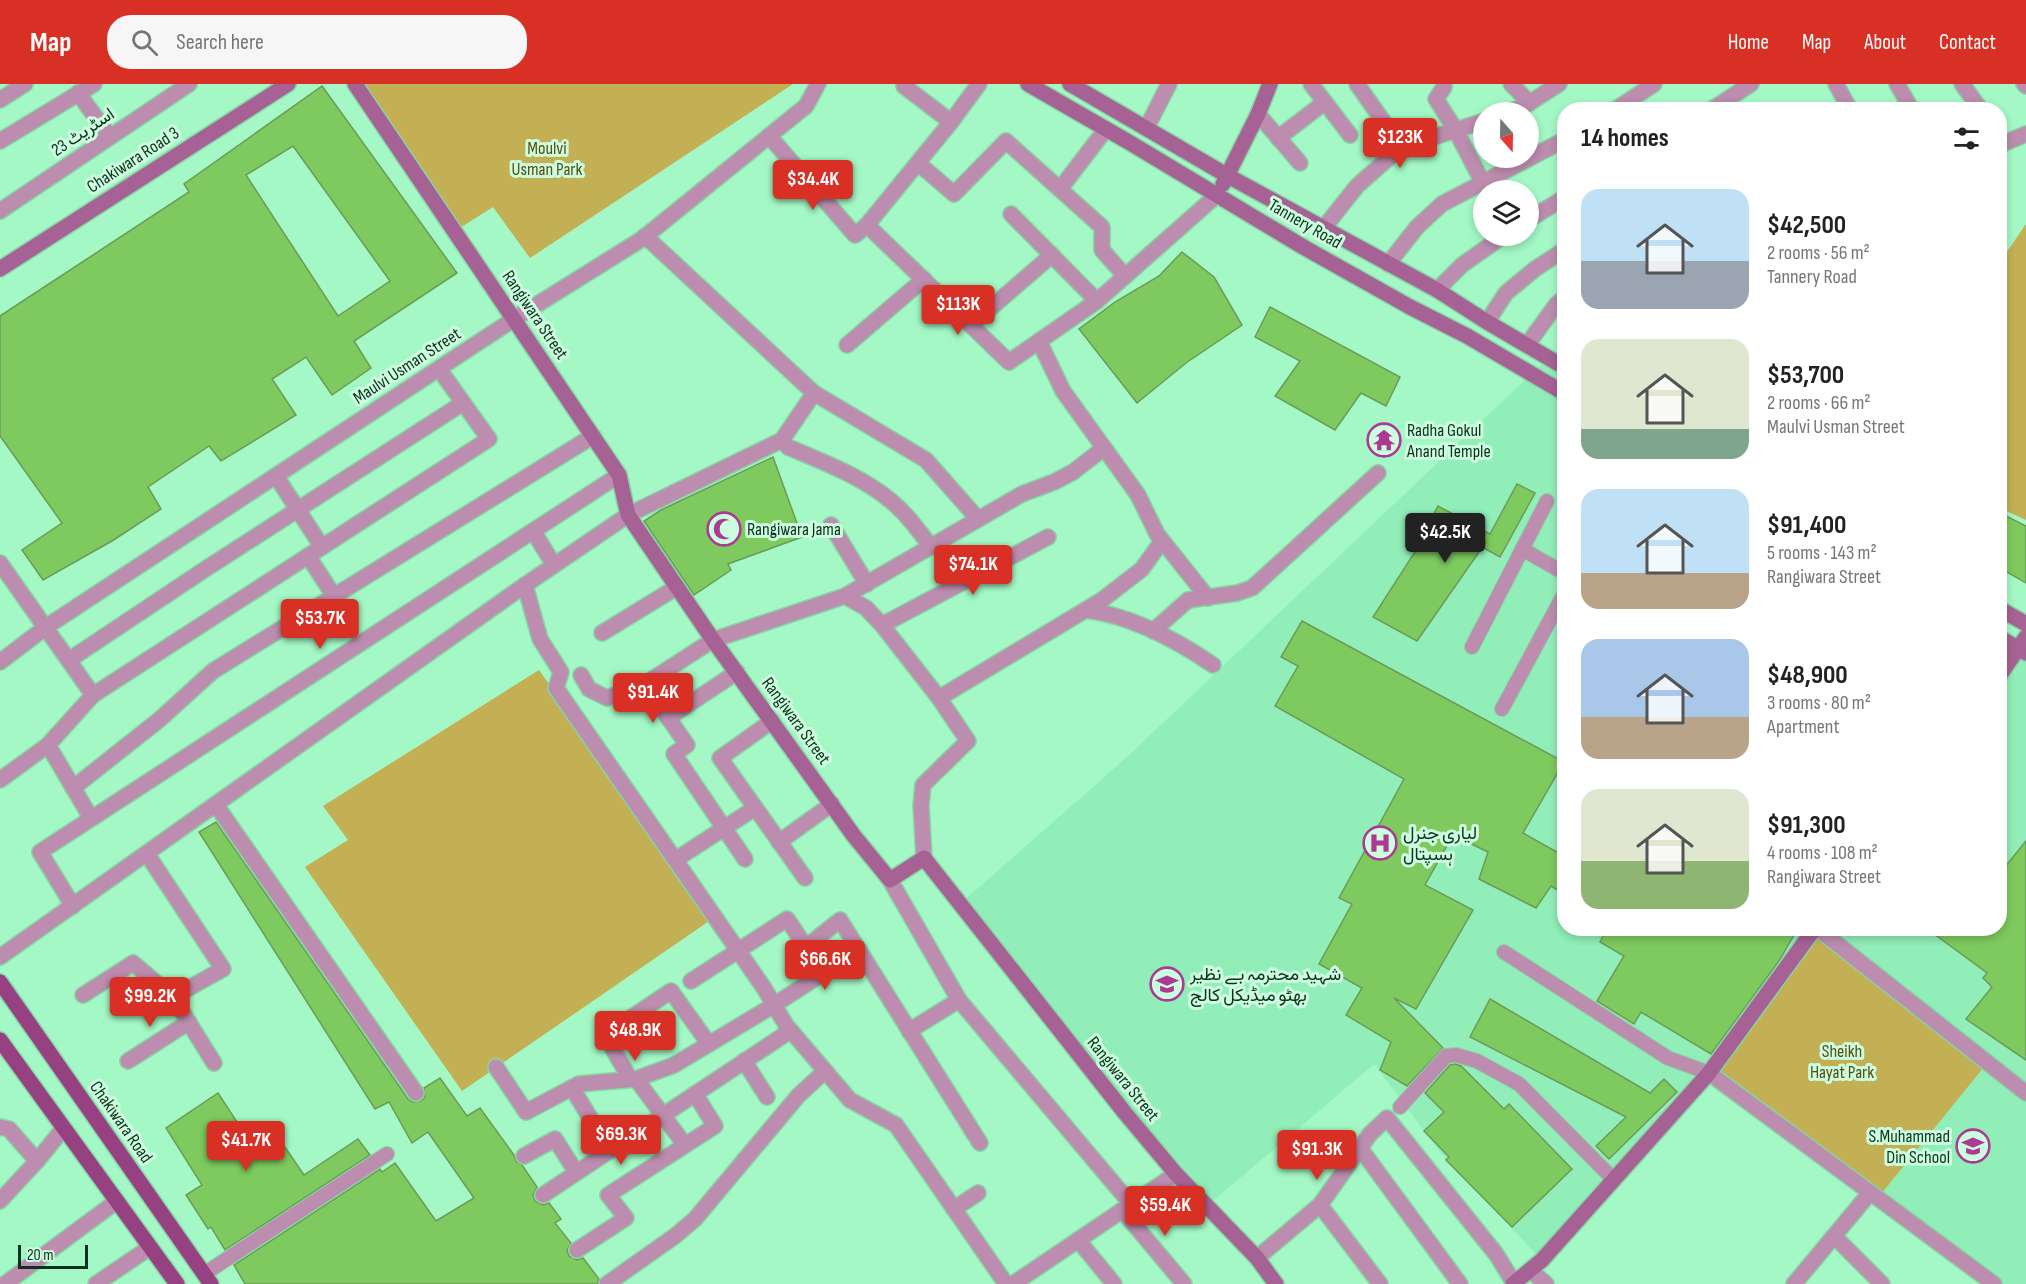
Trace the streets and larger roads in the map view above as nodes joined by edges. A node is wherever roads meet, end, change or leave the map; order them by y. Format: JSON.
{"nodes":[{"id":1,"x":25,"y":84,"type":"edge"},
{"id":2,"x":189,"y":84,"type":"edge"},
{"id":3,"x":288,"y":84,"type":"edge"},
{"id":4,"x":355,"y":84,"type":"edge"},
{"id":5,"x":818,"y":84,"type":"edge"},
{"id":6,"x":979,"y":84,"type":"edge"},
{"id":7,"x":1028,"y":84,"type":"edge"},
{"id":8,"x":1070,"y":84,"type":"edge"},
{"id":9,"x":1169,"y":84,"type":"edge"},
{"id":10,"x":1269,"y":84,"type":"edge"},
{"id":11,"x":1311,"y":84,"type":"edge"},
{"id":12,"x":1357,"y":84,"type":"edge"},
{"id":13,"x":1510,"y":84,"type":"edge"},
{"id":14,"x":1559,"y":84,"type":"edge"},
{"id":15,"x":1654,"y":84,"type":"edge"},
{"id":16,"x":1750,"y":84,"type":"edge"},
{"id":17,"x":1836,"y":84,"type":"edge"},
{"id":18,"x":1896,"y":84,"type":"edge"},
{"id":19,"x":1962,"y":84,"type":"edge"},
{"id":20,"x":904,"y":86,"type":"dead end"},
{"id":21,"x":1444,"y":87,"type":"dead end"},
{"id":22,"x":83,"y":88,"type":"edge"},
{"id":23,"x":0,"y":100,"type":"edge"},
{"id":24,"x":1325,"y":102,"type":"junction"},
{"id":25,"x":1530,"y":102,"type":"joint"},
{"id":26,"x":1626,"y":102,"type":"edge"},
{"id":27,"x":1723,"y":102,"type":"edge"},
{"id":28,"x":1841,"y":102,"type":"edge"},
{"id":29,"x":1907,"y":102,"type":"edge"},
{"id":30,"x":1975,"y":102,"type":"edge"},
{"id":31,"x":1258,"y":114,"type":"junction"},
{"id":32,"x":951,"y":122,"type":"junction"},
{"id":33,"x":1473,"y":124,"type":"edge"},
{"id":34,"x":1147,"y":127,"type":"junction"},
{"id":35,"x":1106,"y":129,"type":"junction"},
{"id":36,"x":1455,"y":129,"type":"junction"},
{"id":37,"x":2026,"y":134,"type":"edge"},
{"id":38,"x":1350,"y":135,"type":"dead end"},
{"id":39,"x":769,"y":136,"type":"junction"},
{"id":40,"x":110,"y":137,"type":"junction"},
{"id":41,"x":1278,"y":138,"type":"junction"},
{"id":42,"x":2007,"y":139,"type":"edge"},
{"id":43,"x":0,"y":141,"type":"edge"},
{"id":44,"x":1397,"y":141,"type":"dead end"},
{"id":45,"x":1557,"y":147,"type":"edge"},
{"id":46,"x":918,"y":163,"type":"junction"},
{"id":47,"x":1300,"y":163,"type":"dead end"},
{"id":48,"x":1228,"y":176,"type":"junction"},
{"id":49,"x":1481,"y":180,"type":"edge"},
{"id":50,"x":1489,"y":180,"type":"edge"},
{"id":51,"x":1473,"y":188,"type":"edge"},
{"id":52,"x":1060,"y":189,"type":"junction"},
{"id":53,"x":1217,"y":195,"type":"junction"},
{"id":54,"x":1557,"y":202,"type":"edge"},
{"id":55,"x":0,"y":212,"type":"edge"},
{"id":56,"x":1539,"y":213,"type":"edge"},
{"id":57,"x":1011,"y":214,"type":"dead end"},
{"id":58,"x":867,"y":225,"type":"junction"},
{"id":59,"x":1323,"y":229,"type":"junction"},
{"id":60,"x":645,"y":236,"type":"junction"},
{"id":61,"x":1489,"y":246,"type":"edge"},
{"id":62,"x":1557,"y":254,"type":"edge"},
{"id":63,"x":1052,"y":255,"type":"junction"},
{"id":64,"x":1388,"y":264,"type":"junction"},
{"id":65,"x":0,"y":269,"type":"edge"},
{"id":66,"x":1125,"y":276,"type":"junction"},
{"id":67,"x":924,"y":279,"type":"junction"},
{"id":68,"x":1437,"y":290,"type":"junction"},
{"id":69,"x":1097,"y":301,"type":"junction"},
{"id":70,"x":1557,"y":304,"type":"edge"},
{"id":71,"x":514,"y":319,"type":"junction"},
{"id":72,"x":1487,"y":322,"type":"junction"},
{"id":73,"x":971,"y":326,"type":"junction"},
{"id":74,"x":1039,"y":341,"type":"junction"},
{"id":75,"x":847,"y":345,"type":"dead end"},
{"id":76,"x":1527,"y":345,"type":"junction"},
{"id":77,"x":1557,"y":363,"type":"edge"},
{"id":78,"x":439,"y":369,"type":"junction"},
{"id":79,"x":1557,"y":389,"type":"edge"},
{"id":80,"x":814,"y":393,"type":"junction"},
{"id":81,"x":463,"y":403,"type":"junction"},
{"id":82,"x":593,"y":436,"type":"junction"},
{"id":83,"x":782,"y":440,"type":"junction"},
{"id":84,"x":1104,"y":448,"type":"junction"},
{"id":85,"x":1378,"y":473,"type":"dead end"},
{"id":86,"x":619,"y":475,"type":"junction"},
{"id":87,"x":276,"y":476,"type":"junction"},
{"id":88,"x":298,"y":510,"type":"junction"},
{"id":89,"x":628,"y":514,"type":"junction"},
{"id":90,"x":978,"y":519,"type":"junction"},
{"id":91,"x":831,"y":525,"type":"dead end"},
{"id":92,"x":533,"y":531,"type":"junction"},
{"id":93,"x":1048,"y":537,"type":"dead end"},
{"id":94,"x":1162,"y":541,"type":"junction"},
{"id":95,"x":322,"y":547,"type":"junction"},
{"id":96,"x":931,"y":547,"type":"junction"},
{"id":97,"x":308,"y":556,"type":"junction"},
{"id":98,"x":0,"y":563,"type":"edge"},
{"id":99,"x":554,"y":565,"type":"junction"},
{"id":100,"x":867,"y":584,"type":"junction"},
{"id":101,"x":525,"y":585,"type":"junction"},
{"id":102,"x":677,"y":587,"type":"junction"},
{"id":103,"x":334,"y":596,"type":"junction"},
{"id":104,"x":845,"y":596,"type":"junction"},
{"id":105,"x":1208,"y":598,"type":"junction"},
{"id":106,"x":1086,"y":610,"type":"junction"},
{"id":107,"x":2007,"y":613,"type":"edge"},
{"id":108,"x":2026,"y":624,"type":"edge"},
{"id":109,"x":882,"y":625,"type":"junction"},
{"id":110,"x":46,"y":627,"type":"junction"},
{"id":111,"x":1153,"y":632,"type":"junction"},
{"id":112,"x":602,"y":633,"type":"dead end"},
{"id":113,"x":713,"y":640,"type":"junction"},
{"id":114,"x":2007,"y":640,"type":"edge"},
{"id":115,"x":2024,"y":646,"type":"edge"},
{"id":116,"x":69,"y":660,"type":"junction"},
{"id":117,"x":0,"y":662,"type":"edge"},
{"id":118,"x":1213,"y":665,"type":"dead end"},
{"id":119,"x":2007,"y":667,"type":"edge"},
{"id":120,"x":737,"y":672,"type":"junction"},
{"id":121,"x":581,"y":675,"type":"dead end"},
{"id":122,"x":645,"y":684,"type":"junction"},
{"id":123,"x":93,"y":695,"type":"junction"},
{"id":124,"x":939,"y":698,"type":"junction"},
{"id":125,"x":668,"y":718,"type":"junction"},
{"id":126,"x":772,"y":722,"type":"junction"},
{"id":127,"x":48,"y":745,"type":"junction"},
{"id":128,"x":0,"y":780,"type":"edge"},
{"id":129,"x":73,"y":788,"type":"junction"},
{"id":130,"x":832,"y":804,"type":"junction"},
{"id":131,"x":216,"y":805,"type":"junction"},
{"id":132,"x":755,"y":808,"type":"junction"},
{"id":133,"x":91,"y":818,"type":"junction"},
{"id":134,"x":724,"y":828,"type":"junction"},
{"id":135,"x":779,"y":842,"type":"junction"},
{"id":136,"x":147,"y":854,"type":"junction"},
{"id":137,"x":924,"y":858,"type":"junction"},
{"id":138,"x":745,"y":859,"type":"dead end"},
{"id":139,"x":675,"y":860,"type":"junction"},
{"id":140,"x":805,"y":878,"type":"dead end"},
{"id":141,"x":890,"y":880,"type":"junction"},
{"id":142,"x":73,"y":906,"type":"junction"},
{"id":143,"x":1810,"y":936,"type":"edge"},
{"id":144,"x":1826,"y":936,"type":"edge"},
{"id":145,"x":859,"y":950,"type":"junction"},
{"id":146,"x":739,"y":951,"type":"junction"},
{"id":147,"x":0,"y":957,"type":"edge"},
{"id":148,"x":691,"y":981,"type":"dead end"},
{"id":149,"x":0,"y":982,"type":"edge"},
{"id":150,"x":83,"y":995,"type":"dead end"},
{"id":151,"x":173,"y":997,"type":"junction"},
{"id":152,"x":959,"y":1000,"type":"junction"},
{"id":153,"x":774,"y":1005,"type":"junction"},
{"id":154,"x":189,"y":1022,"type":"junction"},
{"id":155,"x":790,"y":1030,"type":"junction"},
{"id":156,"x":909,"y":1031,"type":"junction"},
{"id":157,"x":709,"y":1044,"type":"junction"},
{"id":158,"x":2,"y":1048,"type":"edge"},
{"id":159,"x":128,"y":1061,"type":"dead end"},
{"id":160,"x":744,"y":1061,"type":"junction"},
{"id":161,"x":214,"y":1063,"type":"dead end"},
{"id":162,"x":496,"y":1067,"type":"dead end"},
{"id":163,"x":825,"y":1071,"type":"junction"},
{"id":164,"x":1709,"y":1073,"type":"junction"},
{"id":165,"x":633,"y":1079,"type":"junction"},
{"id":166,"x":572,"y":1088,"type":"junction"},
{"id":167,"x":416,"y":1093,"type":"dead end"},
{"id":168,"x":2026,"y":1093,"type":"edge"},
{"id":169,"x":695,"y":1094,"type":"junction"},
{"id":170,"x":767,"y":1097,"type":"dead end"},
{"id":171,"x":664,"y":1114,"type":"junction"},
{"id":172,"x":592,"y":1121,"type":"dead end"},
{"id":173,"x":63,"y":1129,"type":"junction"},
{"id":174,"x":3,"y":1131,"type":"edge"},
{"id":175,"x":980,"y":1143,"type":"dead end"},
{"id":176,"x":685,"y":1145,"type":"junction"},
{"id":177,"x":1360,"y":1148,"type":"junction"},
{"id":178,"x":524,"y":1156,"type":"dead end"},
{"id":179,"x":37,"y":1161,"type":"junction"},
{"id":180,"x":576,"y":1172,"type":"junction"},
{"id":181,"x":1176,"y":1174,"type":"junction"},
{"id":182,"x":978,"y":1193,"type":"dead end"},
{"id":183,"x":1869,"y":1194,"type":"junction"},
{"id":184,"x":543,"y":1195,"type":"dead end"},
{"id":185,"x":0,"y":1201,"type":"edge"},
{"id":186,"x":117,"y":1201,"type":"junction"},
{"id":187,"x":1320,"y":1205,"type":"junction"},
{"id":188,"x":1126,"y":1207,"type":"junction"},
{"id":189,"x":954,"y":1209,"type":"junction"},
{"id":190,"x":1834,"y":1236,"type":"junction"},
{"id":191,"x":1078,"y":1240,"type":"junction"},
{"id":192,"x":149,"y":1248,"type":"junction"},
{"id":193,"x":577,"y":1250,"type":"dead end"},
{"id":194,"x":1257,"y":1258,"type":"junction"},
{"id":195,"x":1530,"y":1270,"type":"junction"},
{"id":196,"x":207,"y":1279,"type":"edge"},
{"id":197,"x":1106,"y":1281,"type":"edge"},
{"id":198,"x":1514,"y":1283,"type":"edge"},
{"id":199,"x":5,"y":1284,"type":"edge"},
{"id":200,"x":96,"y":1284,"type":"edge"},
{"id":201,"x":177,"y":1284,"type":"edge"},
{"id":202,"x":607,"y":1284,"type":"edge"},
{"id":203,"x":1006,"y":1284,"type":"edge"},
{"id":204,"x":1013,"y":1284,"type":"edge"},
{"id":205,"x":1184,"y":1284,"type":"edge"},
{"id":206,"x":1276,"y":1284,"type":"edge"},
{"id":207,"x":1380,"y":1284,"type":"edge"},
{"id":208,"x":1460,"y":1284,"type":"edge"},
{"id":209,"x":1546,"y":1284,"type":"edge"},
{"id":210,"x":1795,"y":1284,"type":"edge"},
{"id":211,"x":1882,"y":1284,"type":"edge"},
{"id":212,"x":1994,"y":1284,"type":"edge"}],
"edges":[{"from":1,"to":23,"type":"street"},
{"from":2,"to":40,"type":"street","name":"اسٹریٹ 23"},
{"from":3,"to":65,"type":"street","name":"Chakiwara Road 3"},
{"from":4,"to":71,"type":"street","name":"Rangiwara Street"},
{"from":5,"to":39,"type":"street","name":"Maulvi Usman Street"},
{"from":6,"to":32,"type":"street"},
{"from":7,"to":35,"type":"street","name":"Tannery Road"},
{"from":8,"to":34,"type":"street","name":"Tannery Road"},
{"from":9,"to":34,"type":"street"},
{"from":10,"to":31,"type":"street"},
{"from":11,"to":24,"type":"street"},
{"from":12,"to":44,"type":"street"},
{"from":13,"to":25,"type":"street"},
{"from":14,"to":25,"type":"street"},
{"from":15,"to":26,"type":"street"},
{"from":16,"to":27,"type":"street"},
{"from":17,"to":28,"type":"street"},
{"from":18,"to":29,"type":"street"},
{"from":19,"to":30,"type":"street"},
{"from":20,"to":32,"type":"street"},
{"from":21,"to":36,"type":"street"},
{"from":22,"to":40,"type":"street"},
{"from":22,"to":43,"type":"street"},
{"from":24,"to":38,"type":"street"},
{"from":24,"to":41,"type":"street"},
{"from":31,"to":41,"type":"street"},
{"from":31,"to":48,"type":"street"},
{"from":32,"to":46,"type":"street"},
{"from":33,"to":36,"type":"street"},
{"from":34,"to":48,"type":"street","name":"Tannery Road"},
{"from":35,"to":52,"type":"street"},
{"from":35,"to":53,"type":"street","name":"Tannery Road"},
{"from":36,"to":49,"type":"street"},
{"from":36,"to":59,"type":"street"},
{"from":37,"to":42,"type":"street"},
{"from":39,"to":58,"type":"street"},
{"from":39,"to":60,"type":"street","name":"Maulvi Usman Street"},
{"from":40,"to":55,"type":"street","name":"اسٹریٹ 23"},
{"from":41,"to":47,"type":"street"},
{"from":45,"to":50,"type":"street"},
{"from":46,"to":52,"type":"street"},
{"from":46,"to":58,"type":"street"},
{"from":48,"to":53,"type":"street"},
{"from":48,"to":59,"type":"street","name":"Tannery Road"},
{"from":51,"to":64,"type":"street"},
{"from":52,"to":66,"type":"street"},
{"from":53,"to":66,"type":"street"},
{"from":53,"to":79,"type":"street","name":"Tannery Road"},
{"from":54,"to":56,"type":"street"},
{"from":57,"to":63,"type":"street"},
{"from":58,"to":67,"type":"street"},
{"from":59,"to":64,"type":"street","name":"Tannery Road"},
{"from":60,"to":71,"type":"street","name":"Maulvi Usman Street"},
{"from":60,"to":80,"type":"street"},
{"from":61,"to":68,"type":"street"},
{"from":62,"to":72,"type":"street"},
{"from":63,"to":69,"type":"street"},
{"from":63,"to":73,"type":"street"},
{"from":64,"to":68,"type":"street","name":"Tannery Road"},
{"from":66,"to":69,"type":"street"},
{"from":67,"to":73,"type":"street"},
{"from":67,"to":75,"type":"street"},
{"from":68,"to":72,"type":"street","name":"Tannery Road"},
{"from":69,"to":74,"type":"street"},
{"from":70,"to":76,"type":"street"},
{"from":71,"to":78,"type":"street","name":"Maulvi Usman Street"},
{"from":71,"to":82,"type":"street","name":"Rangiwara Street"},
{"from":72,"to":76,"type":"street","name":"Tannery Road"},
{"from":73,"to":74,"type":"street"},
{"from":74,"to":84,"type":"street"},
{"from":76,"to":77,"type":"street","name":"Tannery Road"},
{"from":78,"to":81,"type":"street"},
{"from":78,"to":87,"type":"street","name":"Maulvi Usman Street"},
{"from":80,"to":83,"type":"street"},
{"from":80,"to":90,"type":"street"},
{"from":81,"to":88,"type":"street"},
{"from":81,"to":95,"type":"street"},
{"from":82,"to":86,"type":"street","name":"Rangiwara Street"},
{"from":82,"to":103,"type":"street"},
{"from":83,"to":89,"type":"street"},
{"from":83,"to":96,"type":"street"},
{"from":84,"to":90,"type":"street"},
{"from":84,"to":94,"type":"street"},
{"from":85,"to":105,"type":"street"},
{"from":86,"to":89,"type":"street","name":"Rangiwara Street"},
{"from":86,"to":92,"type":"street"},
{"from":87,"to":88,"type":"street"},
{"from":87,"to":110,"type":"street","name":"Maulvi Usman Street"},
{"from":88,"to":95,"type":"street"},
{"from":88,"to":116,"type":"street"},
{"from":89,"to":99,"type":"street"},
{"from":89,"to":102,"type":"street","name":"Rangiwara Street"},
{"from":90,"to":96,"type":"street"},
{"from":91,"to":100,"type":"street"},
{"from":92,"to":99,"type":"street"},
{"from":92,"to":133,"type":"street"},
{"from":93,"to":109,"type":"street"},
{"from":94,"to":105,"type":"street"},
{"from":94,"to":106,"type":"street"},
{"from":95,"to":97,"type":"street"},
{"from":96,"to":100,"type":"street"},
{"from":97,"to":103,"type":"street"},
{"from":97,"to":123,"type":"street"},
{"from":98,"to":110,"type":"street"},
{"from":99,"to":101,"type":"street"},
{"from":100,"to":104,"type":"street"},
{"from":101,"to":131,"type":"street"},
{"from":101,"to":139,"type":"street"},
{"from":102,"to":112,"type":"street"},
{"from":102,"to":113,"type":"street","name":"Rangiwara Street"},
{"from":103,"to":129,"type":"street"},
{"from":104,"to":109,"type":"street"},
{"from":104,"to":113,"type":"street"},
{"from":105,"to":111,"type":"street"},
{"from":106,"to":111,"type":"street"},
{"from":106,"to":124,"type":"street"},
{"from":107,"to":108,"type":"street"},
{"from":109,"to":124,"type":"street"},
{"from":110,"to":116,"type":"street"},
{"from":110,"to":117,"type":"street","name":"Maulvi Usman Street"},
{"from":111,"to":118,"type":"street"},
{"from":113,"to":120,"type":"street","name":"Rangiwara Street"},
{"from":113,"to":122,"type":"street"},
{"from":114,"to":115,"type":"street"},
{"from":115,"to":119,"type":"street"},
{"from":116,"to":123,"type":"street"},
{"from":120,"to":125,"type":"street"},
{"from":120,"to":126,"type":"street","name":"Rangiwara Street"},
{"from":121,"to":122,"type":"street"},
{"from":122,"to":125,"type":"street"},
{"from":123,"to":127,"type":"street"},
{"from":124,"to":137,"type":"street"},
{"from":125,"to":134,"type":"street"},
{"from":126,"to":130,"type":"street","name":"Rangiwara Street"},
{"from":126,"to":132,"type":"street"},
{"from":127,"to":128,"type":"street"},
{"from":127,"to":129,"type":"street"},
{"from":129,"to":133,"type":"street"},
{"from":130,"to":135,"type":"street"},
{"from":130,"to":141,"type":"street","name":"Rangiwara Street"},
{"from":131,"to":136,"type":"street"},
{"from":131,"to":167,"type":"street"},
{"from":132,"to":134,"type":"street"},
{"from":132,"to":135,"type":"street"},
{"from":133,"to":142,"type":"street"},
{"from":134,"to":138,"type":"street"},
{"from":134,"to":139,"type":"street"},
{"from":135,"to":140,"type":"street"},
{"from":136,"to":142,"type":"street"},
{"from":136,"to":151,"type":"street"},
{"from":137,"to":141,"type":"street"},
{"from":137,"to":181,"type":"street","name":"Rangiwara Street"},
{"from":139,"to":146,"type":"street"},
{"from":141,"to":152,"type":"street"},
{"from":142,"to":147,"type":"street"},
{"from":143,"to":164,"type":"street"},
{"from":144,"to":168,"type":"street"},
{"from":145,"to":146,"type":"street"},
{"from":145,"to":153,"type":"street"},
{"from":145,"to":156,"type":"street"},
{"from":146,"to":148,"type":"street"},
{"from":146,"to":153,"type":"street"},
{"from":149,"to":196,"type":"main road","name":"Chakiwara Road"},
{"from":150,"to":151,"type":"street"},
{"from":151,"to":154,"type":"street"},
{"from":152,"to":156,"type":"street"},
{"from":152,"to":188,"type":"street"},
{"from":153,"to":155,"type":"street"},
{"from":153,"to":157,"type":"street"},
{"from":154,"to":159,"type":"street"},
{"from":154,"to":161,"type":"street"},
{"from":155,"to":160,"type":"street"},
{"from":155,"to":163,"type":"street"},
{"from":156,"to":175,"type":"street"},
{"from":157,"to":165,"type":"street"},
{"from":157,"to":165,"type":"street"},
{"from":158,"to":173,"type":"main road"},
{"from":160,"to":169,"type":"street"},
{"from":160,"to":170,"type":"street"},
{"from":162,"to":166,"type":"street"},
{"from":163,"to":189,"type":"street"},
{"from":163,"to":202,"type":"street"},
{"from":164,"to":183,"type":"street"},
{"from":164,"to":195,"type":"street"},
{"from":165,"to":166,"type":"street"},
{"from":165,"to":171,"type":"street"},
{"from":166,"to":172,"type":"street"},
{"from":169,"to":171,"type":"street"},
{"from":169,"to":176,"type":"street"},
{"from":171,"to":176,"type":"street"},
{"from":171,"to":180,"type":"street"},
{"from":173,"to":179,"type":"street"},
{"from":173,"to":186,"type":"main road"},
{"from":174,"to":179,"type":"street"},
{"from":176,"to":193,"type":"street"},
{"from":177,"to":187,"type":"street"},
{"from":177,"to":198,"type":"street"},
{"from":177,"to":208,"type":"street"},
{"from":178,"to":180,"type":"street"},
{"from":179,"to":185,"type":"street"},
{"from":180,"to":184,"type":"street"},
{"from":181,"to":188,"type":"street"},
{"from":181,"to":194,"type":"street","name":"Rangiwara Street"},
{"from":182,"to":189,"type":"street"},
{"from":183,"to":190,"type":"street"},
{"from":183,"to":212,"type":"street"},
{"from":186,"to":192,"type":"main road"},
{"from":186,"to":199,"type":"street"},
{"from":187,"to":194,"type":"street"},
{"from":187,"to":207,"type":"street"},
{"from":188,"to":191,"type":"street"},
{"from":188,"to":205,"type":"street"},
{"from":189,"to":203,"type":"street"},
{"from":190,"to":210,"type":"street"},
{"from":190,"to":211,"type":"street"},
{"from":191,"to":197,"type":"street"},
{"from":191,"to":204,"type":"street"},
{"from":192,"to":200,"type":"street"},
{"from":192,"to":201,"type":"main road"},
{"from":194,"to":206,"type":"street","name":"Rangiwara Street"},
{"from":195,"to":198,"type":"street"},
{"from":195,"to":209,"type":"street"}]}
